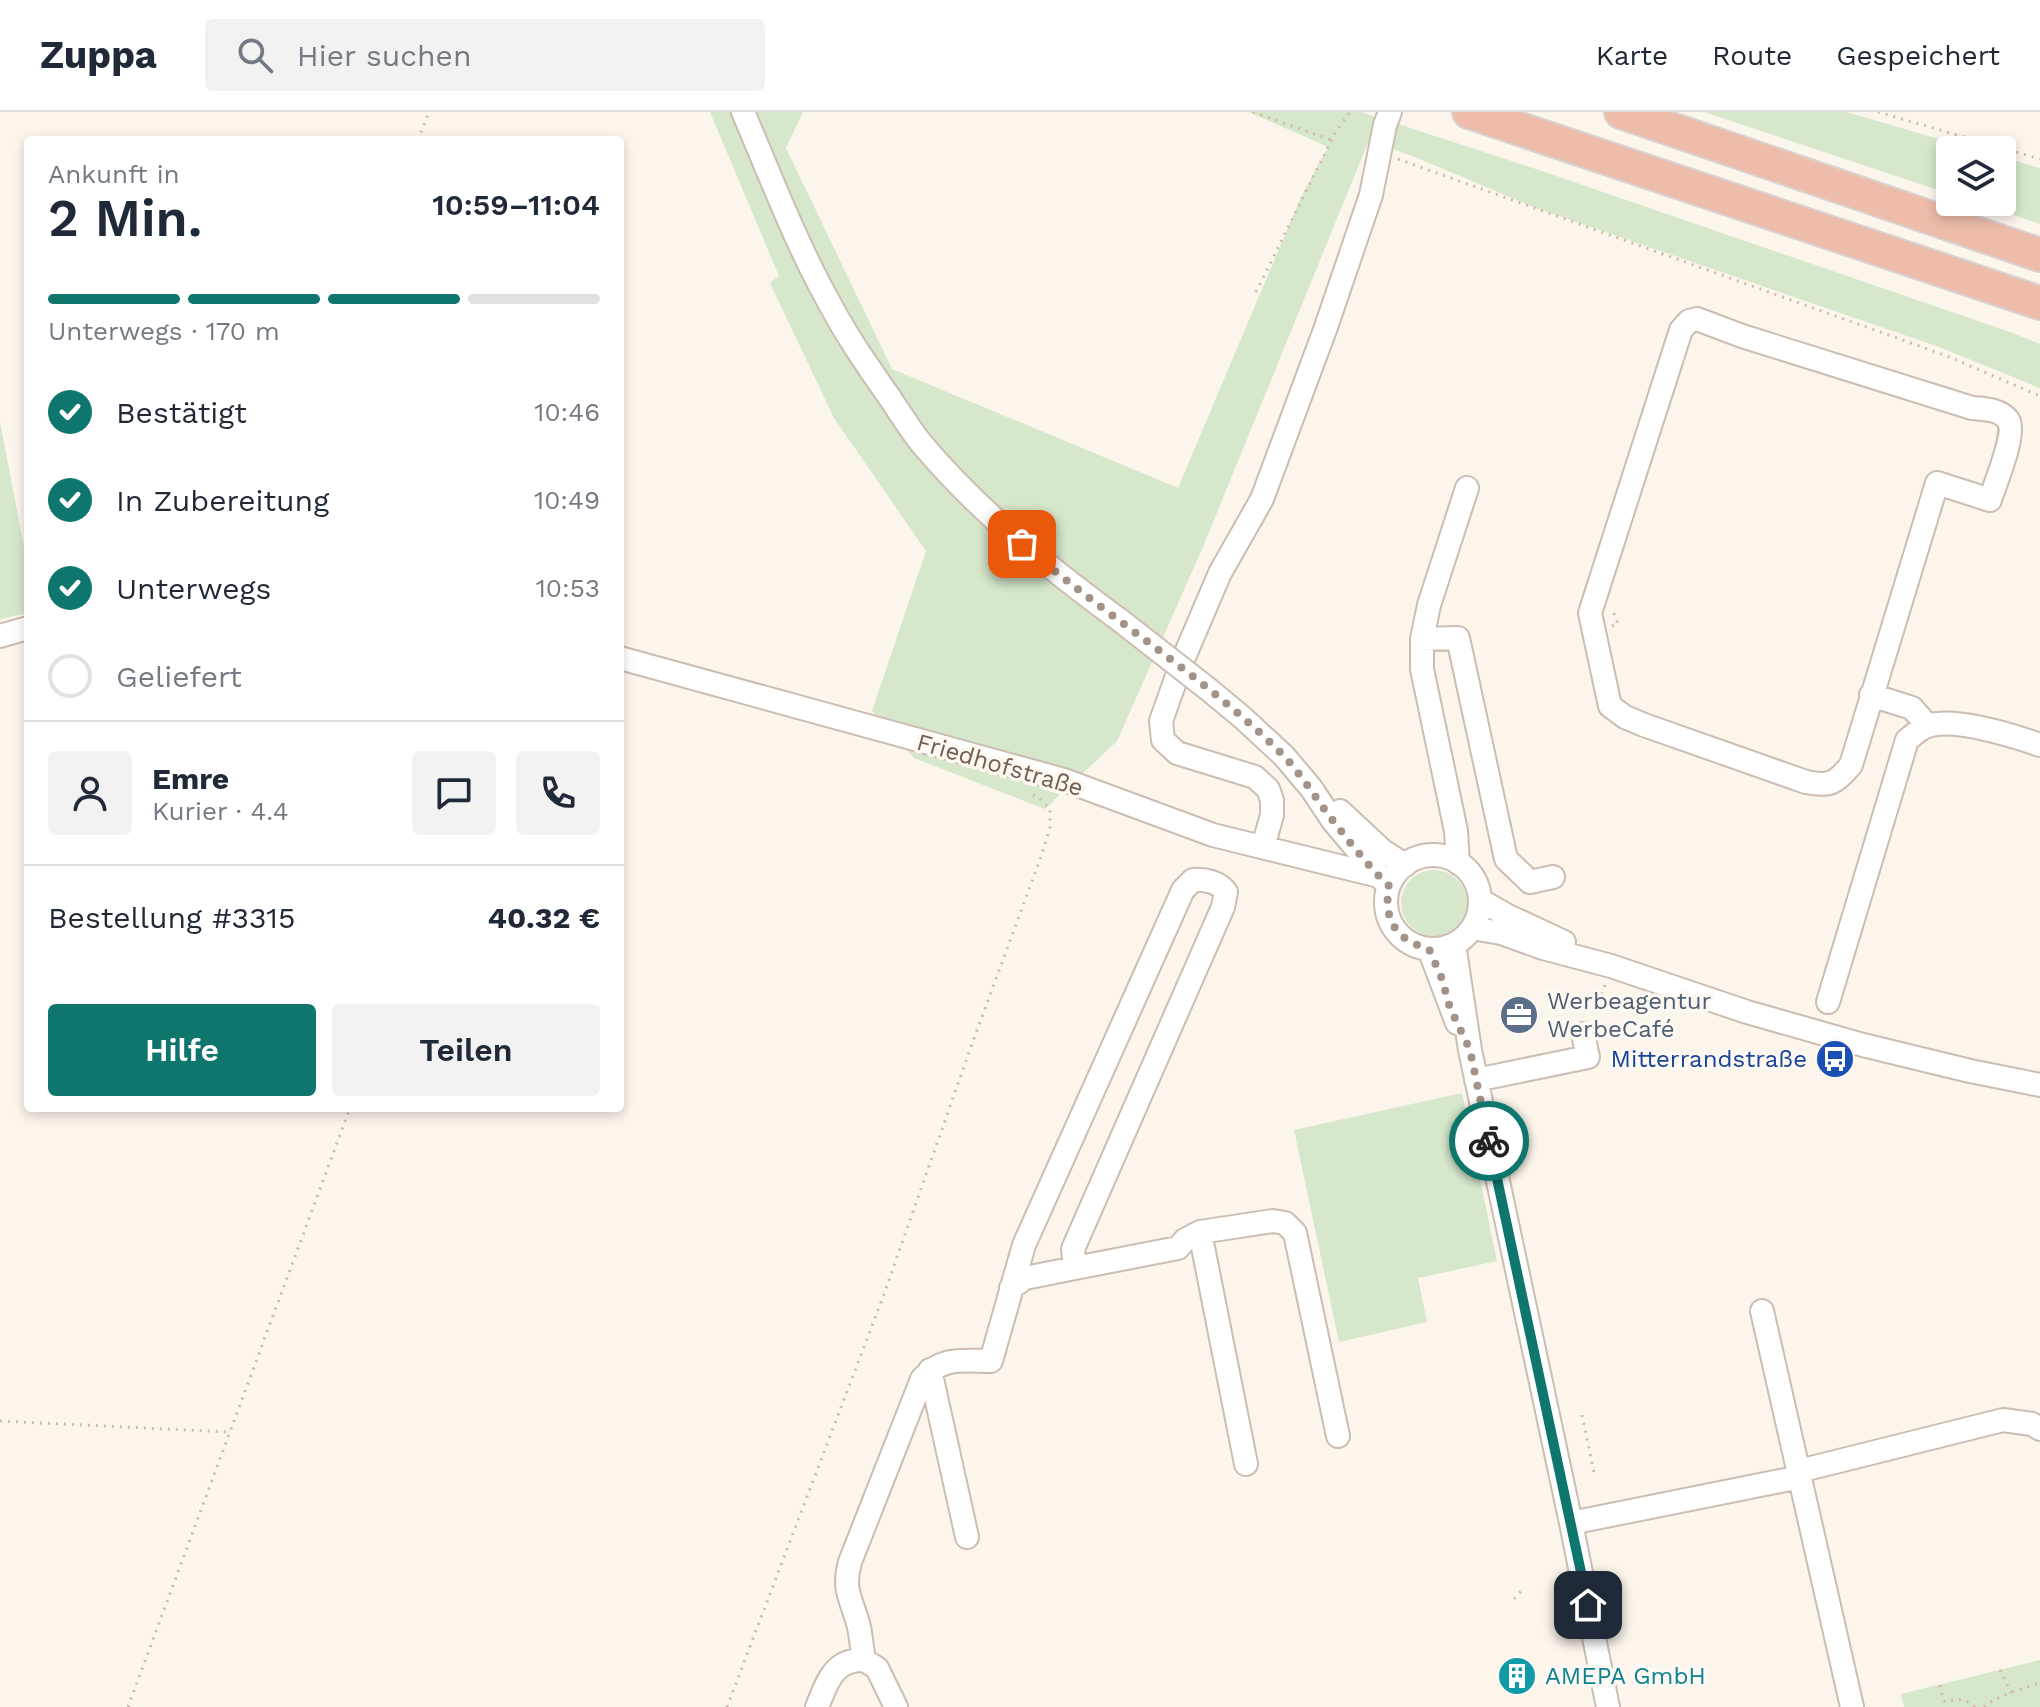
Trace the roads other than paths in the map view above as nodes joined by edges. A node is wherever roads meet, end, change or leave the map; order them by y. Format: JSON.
{"nodes":[{"id":1,"x":743,"y":112,"type":"edge"},
{"id":2,"x":1390,"y":112,"type":"edge"},
{"id":3,"x":1469,"y":112,"type":"edge"},
{"id":4,"x":1621,"y":112,"type":"edge"},
{"id":5,"x":2040,"y":255,"type":"edge"},
{"id":6,"x":1900,"y":257,"type":"junction"},
{"id":7,"x":2040,"y":303,"type":"edge"},
{"id":8,"x":2040,"y":319,"type":"edge"},
{"id":9,"x":1467,"y":488,"type":"dead end"},
{"id":10,"x":24,"y":629,"type":"edge"},
{"id":11,"x":0,"y":636,"type":"edge"},
{"id":12,"x":1422,"y":639,"type":"junction"},
{"id":13,"x":624,"y":659,"type":"edge"},
{"id":14,"x":1871,"y":695,"type":"junction"},
{"id":15,"x":1928,"y":726,"type":"junction"},
{"id":16,"x":2040,"y":745,"type":"edge"},
{"id":17,"x":1446,"y":784,"type":"junction"},
{"id":18,"x":1311,"y":788,"type":"junction"},
{"id":19,"x":1263,"y":847,"type":"junction"},
{"id":20,"x":1431,"y":855,"type":"junction"},
{"id":21,"x":1458,"y":863,"type":"junction"},
{"id":22,"x":1405,"y":865,"type":"junction"},
{"id":23,"x":1553,"y":877,"type":"dead end"},
{"id":24,"x":1384,"y":881,"type":"junction"},
{"id":25,"x":1480,"y":900,"type":"junction"},
{"id":26,"x":1472,"y":928,"type":"junction"},
{"id":27,"x":1454,"y":944,"type":"junction"},
{"id":28,"x":1429,"y":949,"type":"junction"},
{"id":29,"x":1611,"y":966,"type":"junction"},
{"id":30,"x":1828,"y":1002,"type":"dead end"},
{"id":31,"x":1583,"y":1034,"type":"dead end"},
{"id":32,"x":1470,"y":1050,"type":"junction"},
{"id":33,"x":1476,"y":1080,"type":"junction"},
{"id":34,"x":2040,"y":1085,"type":"edge"},
{"id":35,"x":1200,"y":1232,"type":"junction"},
{"id":36,"x":1074,"y":1258,"type":"junction"},
{"id":37,"x":1011,"y":1288,"type":"junction"},
{"id":38,"x":1762,"y":1311,"type":"dead end"},
{"id":39,"x":930,"y":1370,"type":"junction"},
{"id":40,"x":2040,"y":1429,"type":"edge"},
{"id":41,"x":1338,"y":1436,"type":"dead end"},
{"id":42,"x":1246,"y":1464,"type":"dead end"},
{"id":43,"x":1799,"y":1474,"type":"junction"},
{"id":44,"x":1571,"y":1523,"type":"junction"},
{"id":45,"x":967,"y":1537,"type":"dead end"},
{"id":46,"x":864,"y":1660,"type":"junction"},
{"id":47,"x":817,"y":1707,"type":"edge"},
{"id":48,"x":896,"y":1707,"type":"edge"},
{"id":49,"x":1608,"y":1707,"type":"edge"},
{"id":50,"x":1852,"y":1707,"type":"edge"}],
"edges":[{"from":1,"to":18,"type":"street","bridge":true},
{"from":2,"to":19,"type":"street"},
{"from":3,"to":6,"type":"highway"},
{"from":4,"to":5,"type":"highway"},
{"from":6,"to":7,"type":"highway"},
{"from":6,"to":8,"type":"highway"},
{"from":9,"to":12,"type":"street"},
{"from":10,"to":11,"type":"street"},
{"from":12,"to":17,"type":"street"},
{"from":12,"to":23,"type":"street"},
{"from":13,"to":19,"type":"street","name":"Friedhofstraße"},
{"from":14,"to":14,"type":"street"},
{"from":14,"to":15,"type":"street"},
{"from":15,"to":16,"type":"street"},
{"from":15,"to":30,"type":"street"},
{"from":17,"to":20,"type":"street"},
{"from":17,"to":21,"type":"street"},
{"from":18,"to":22,"type":"street"},
{"from":18,"to":24,"type":"street"},
{"from":19,"to":24,"type":"street","name":"Friedhofstraße"},
{"from":20,"to":21,"type":"street"},
{"from":20,"to":22,"type":"street"},
{"from":21,"to":25,"type":"street"},
{"from":22,"to":24,"type":"street"},
{"from":24,"to":28,"type":"street"},
{"from":25,"to":26,"type":"street"},
{"from":25,"to":29,"type":"street"},
{"from":26,"to":27,"type":"street"},
{"from":26,"to":29,"type":"street"},
{"from":27,"to":28,"type":"street"},
{"from":27,"to":32,"type":"street"},
{"from":28,"to":32,"type":"street"},
{"from":29,"to":34,"type":"street"},
{"from":31,"to":33,"type":"street"},
{"from":32,"to":33,"type":"street"},
{"from":33,"to":44,"type":"street"},
{"from":35,"to":36,"type":"street"},
{"from":35,"to":41,"type":"street"},
{"from":35,"to":42,"type":"street"},
{"from":36,"to":37,"type":"street"},
{"from":36,"to":37,"type":"street"},
{"from":37,"to":39,"type":"street"},
{"from":38,"to":43,"type":"street"},
{"from":39,"to":45,"type":"street"},
{"from":39,"to":46,"type":"street"},
{"from":40,"to":43,"type":"street"},
{"from":43,"to":44,"type":"street"},
{"from":43,"to":50,"type":"street"},
{"from":44,"to":49,"type":"street"},
{"from":46,"to":47,"type":"street"},
{"from":46,"to":48,"type":"street"}]}
